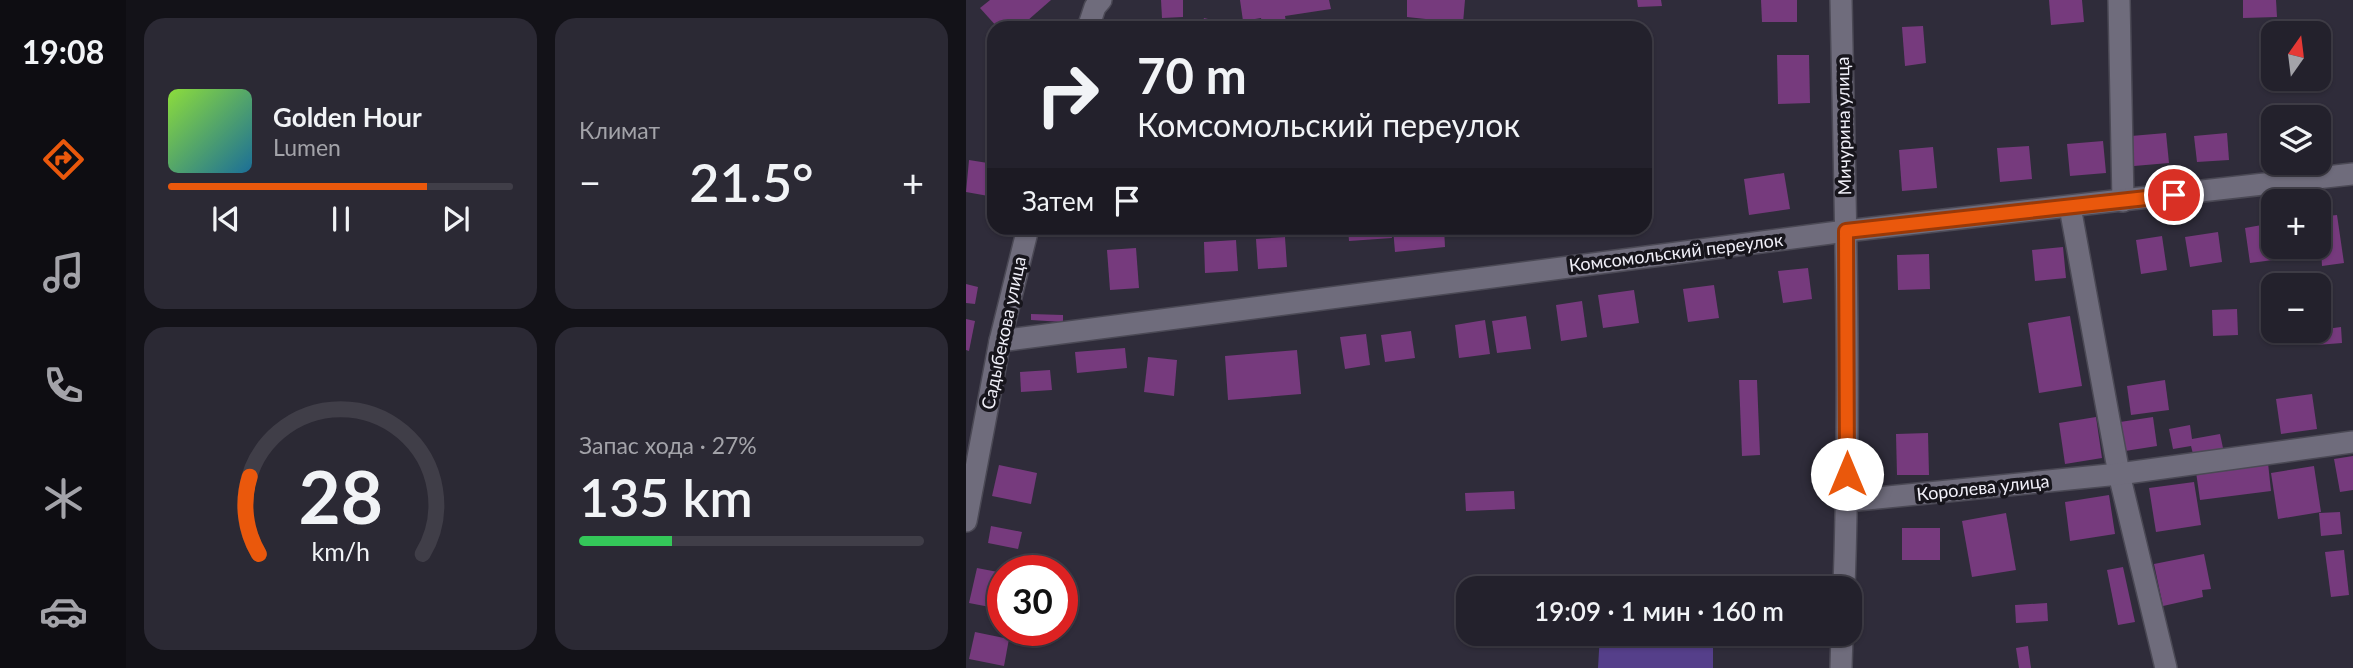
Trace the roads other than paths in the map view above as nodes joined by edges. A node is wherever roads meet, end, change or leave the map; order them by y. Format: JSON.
{"nodes":[{"id":1,"x":1101,"y":0,"type":"edge"},
{"id":2,"x":1841,"y":0,"type":"edge"},
{"id":3,"x":2119,"y":0,"type":"edge"},
{"id":4,"x":1090,"y":21,"type":"edge"},
{"id":5,"x":2353,"y":174,"type":"edge"},
{"id":6,"x":2123,"y":201,"type":"junction"},
{"id":7,"x":2070,"y":208,"type":"junction"},
{"id":8,"x":1846,"y":231,"type":"junction"},
{"id":9,"x":1026,"y":235,"type":"edge"},
{"id":10,"x":1000,"y":341,"type":"junction"},
{"id":11,"x":2353,"y":442,"type":"edge"},
{"id":12,"x":2119,"y":474,"type":"junction"},
{"id":13,"x":1847,"y":501,"type":"junction"},
{"id":14,"x":966,"y":521,"type":"edge"},
{"id":15,"x":1844,"y":576,"type":"edge"},
{"id":16,"x":1842,"y":646,"type":"edge"},
{"id":17,"x":1841,"y":668,"type":"edge"},
{"id":18,"x":2166,"y":668,"type":"edge"}],
"edges":[{"from":1,"to":4,"type":"street"},
{"from":2,"to":8,"type":"street","name":"Мичурина улица"},
{"from":3,"to":6,"type":"street"},
{"from":5,"to":6,"type":"street","name":"Комсомольский переулок"},
{"from":6,"to":7,"type":"street","name":"Комсомольский переулок"},
{"from":7,"to":8,"type":"street","name":"Комсомольский переулок"},
{"from":7,"to":12,"type":"street"},
{"from":8,"to":10,"type":"street","name":"Комсомольский переулок"},
{"from":8,"to":13,"type":"street","name":"Мичурина улица"},
{"from":9,"to":10,"type":"street","name":"Садыбекова улица"},
{"from":10,"to":14,"type":"street","name":"Садыбекова улица"},
{"from":11,"to":12,"type":"street","name":"Королева улица"},
{"from":12,"to":13,"type":"street","name":"Королева улица"},
{"from":12,"to":18,"type":"street"},
{"from":13,"to":15,"type":"street","name":"Мичурина улица"},
{"from":16,"to":17,"type":"street"}]}
